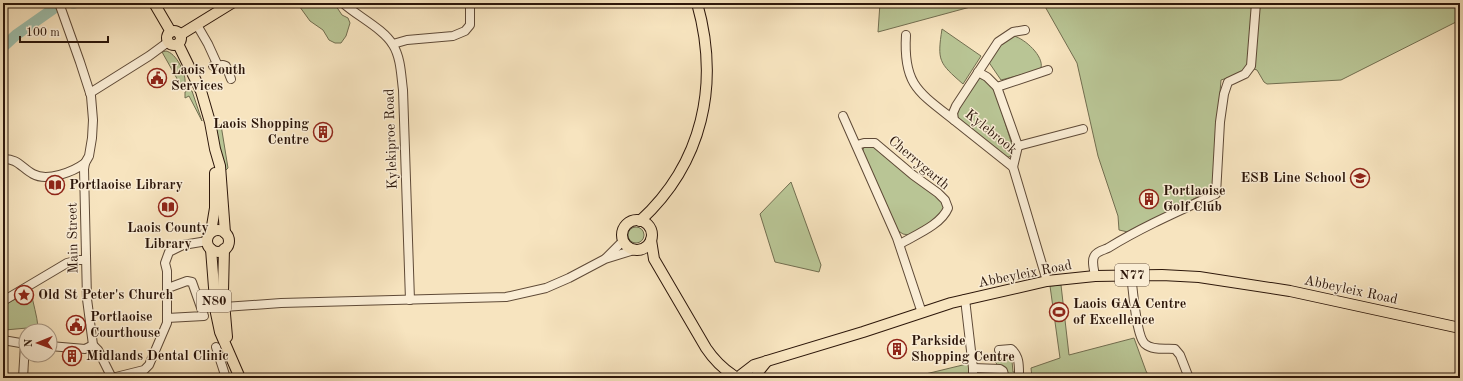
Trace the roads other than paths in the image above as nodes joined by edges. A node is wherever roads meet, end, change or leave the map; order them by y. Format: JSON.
{"nodes":[{"id":1,"x":154,"y":3,"type":"edge"},
{"id":2,"x":343,"y":3,"type":"edge"},
{"id":3,"x":470,"y":3,"type":"edge"},
{"id":4,"x":697,"y":3,"type":"edge"},
{"id":5,"x":1256,"y":3,"type":"edge"},
{"id":6,"x":226,"y":5,"type":"edge"},
{"id":7,"x":59,"y":6,"type":"edge"},
{"id":8,"x":197,"y":25,"type":"junction"},
{"id":9,"x":1025,"y":30,"type":"dead end"},
{"id":10,"x":906,"y":35,"type":"dead end"},
{"id":11,"x":174,"y":38,"type":"junction"},
{"id":12,"x":393,"y":44,"type":"junction"},
{"id":13,"x":1048,"y":70,"type":"dead end"},
{"id":14,"x":978,"y":72,"type":"junction"},
{"id":15,"x":231,"y":79,"type":"dead end"},
{"id":16,"x":997,"y":87,"type":"junction"},
{"id":17,"x":90,"y":93,"type":"junction"},
{"id":18,"x":843,"y":116,"type":"dead end"},
{"id":19,"x":954,"y":120,"type":"junction"},
{"id":20,"x":1083,"y":128,"type":"dead end"},
{"id":21,"x":856,"y":145,"type":"junction"},
{"id":22,"x":1018,"y":146,"type":"junction"},
{"id":23,"x":215,"y":149,"type":"junction"},
{"id":24,"x":3,"y":159,"type":"edge"},
{"id":25,"x":85,"y":163,"type":"junction"},
{"id":26,"x":1013,"y":167,"type":"junction"},
{"id":27,"x":656,"y":206,"type":"junction"},
{"id":28,"x":640,"y":221,"type":"junction"},
{"id":29,"x":651,"y":230,"type":"junction"},
{"id":30,"x":225,"y":233,"type":"junction"},
{"id":31,"x":651,"y":240,"type":"junction"},
{"id":32,"x":210,"y":241,"type":"junction"},
{"id":33,"x":623,"y":241,"type":"junction"},
{"id":34,"x":900,"y":244,"type":"junction"},
{"id":35,"x":224,"y":249,"type":"junction"},
{"id":36,"x":637,"y":250,"type":"junction"},
{"id":37,"x":605,"y":259,"type":"junction"},
{"id":38,"x":654,"y":259,"type":"junction"},
{"id":39,"x":86,"y":260,"type":"junction"},
{"id":40,"x":1095,"y":276,"type":"junction"},
{"id":41,"x":1131,"y":276,"type":"junction"},
{"id":42,"x":1047,"y":281,"type":"junction"},
{"id":43,"x":168,"y":288,"type":"junction"},
{"id":44,"x":965,"y":299,"type":"junction"},
{"id":45,"x":410,"y":300,"type":"junction"},
{"id":46,"x":3,"y":301,"type":"edge"},
{"id":47,"x":224,"y":307,"type":"junction"},
{"id":48,"x":922,"y":312,"type":"junction"},
{"id":49,"x":167,"y":318,"type":"junction"},
{"id":50,"x":1460,"y":328,"type":"edge"},
{"id":51,"x":3,"y":340,"type":"edge"},
{"id":52,"x":18,"y":343,"type":"edge"},
{"id":53,"x":93,"y":345,"type":"junction"},
{"id":54,"x":58,"y":347,"type":"edge"},
{"id":55,"x":216,"y":347,"type":"dead end"},
{"id":56,"x":229,"y":350,"type":"junction"},
{"id":57,"x":999,"y":351,"type":"dead end"},
{"id":58,"x":713,"y":358,"type":"junction"},
{"id":59,"x":767,"y":361,"type":"junction"},
{"id":60,"x":24,"y":363,"type":"edge"},
{"id":61,"x":974,"y":368,"type":"junction"},
{"id":62,"x":738,"y":377,"type":"edge"},
{"id":63,"x":23,"y":378,"type":"edge"},
{"id":64,"x":112,"y":378,"type":"edge"},
{"id":65,"x":226,"y":378,"type":"edge"},
{"id":66,"x":240,"y":378,"type":"edge"},
{"id":67,"x":721,"y":378,"type":"edge"},
{"id":68,"x":755,"y":378,"type":"edge"},
{"id":69,"x":973,"y":378,"type":"edge"},
{"id":70,"x":1005,"y":378,"type":"edge"},
{"id":71,"x":1020,"y":378,"type":"edge"},
{"id":72,"x":1189,"y":378,"type":"edge"}],
"edges":[{"from":1,"to":11,"type":"main road","number":"N80"},
{"from":2,"to":12,"type":"street","name":"Kylekiproe Road"},
{"from":3,"to":12,"type":"street"},
{"from":4,"to":27,"type":"main road"},
{"from":5,"to":40,"type":"street"},
{"from":6,"to":8,"type":"main road"},
{"from":7,"to":17,"type":"street","name":"Main Street"},
{"from":8,"to":11,"type":"main road"},
{"from":8,"to":15,"type":"street"},
{"from":9,"to":14,"type":"street","name":"Kylebrook"},
{"from":10,"to":19,"type":"street"},
{"from":11,"to":17,"type":"street"},
{"from":11,"to":23,"type":"main road","number":"N80"},
{"from":12,"to":45,"type":"street","name":"Kylekiproe Road"},
{"from":13,"to":16,"type":"street"},
{"from":14,"to":16,"type":"street"},
{"from":14,"to":19,"type":"street","name":"Kylebrook"},
{"from":16,"to":22,"type":"street"},
{"from":17,"to":25,"type":"street","name":"Main Street"},
{"from":18,"to":21,"type":"street"},
{"from":19,"to":26,"type":"street","name":"Kylebrook"},
{"from":20,"to":22,"type":"street"},
{"from":21,"to":34,"type":"street"},
{"from":21,"to":34,"type":"street","name":"Cherrygarth"},
{"from":22,"to":26,"type":"street"},
{"from":23,"to":30,"type":"main road","number":"N80"},
{"from":23,"to":32,"type":"main road","number":"N80"},
{"from":24,"to":25,"type":"street"},
{"from":25,"to":39,"type":"street","name":"Main Street"},
{"from":26,"to":42,"type":"street","name":"Kylebrook"},
{"from":27,"to":28,"type":"main road"},
{"from":27,"to":29,"type":"main road"},
{"from":28,"to":29,"type":"main road"},
{"from":28,"to":33,"type":"main road"},
{"from":29,"to":31,"type":"main road"},
{"from":30,"to":32,"type":"main road"},
{"from":30,"to":35,"type":"main road","number":"N80"},
{"from":31,"to":36,"type":"main road"},
{"from":31,"to":38,"type":"main road"},
{"from":32,"to":35,"type":"main road"},
{"from":32,"to":43,"type":"street"},
{"from":32,"to":56,"type":"main road","number":"N80"},
{"from":33,"to":36,"type":"main road"},
{"from":33,"to":37,"type":"street"},
{"from":34,"to":48,"type":"street"},
{"from":35,"to":47,"type":"main road","number":"N80"},
{"from":36,"to":37,"type":"street"},
{"from":36,"to":38,"type":"main road"},
{"from":37,"to":45,"type":"street"},
{"from":38,"to":58,"type":"main road"},
{"from":39,"to":46,"type":"street"},
{"from":39,"to":53,"type":"street","name":"Main Street"},
{"from":40,"to":41,"type":"main road","name":"Abbeyleix Road","number":"N77"},
{"from":40,"to":42,"type":"main road","name":"Abbeyleix Road","number":"N77"},
{"from":41,"to":50,"type":"main road","name":"Abbeyleix Road","number":"N77"},
{"from":41,"to":72,"type":"street"},
{"from":42,"to":44,"type":"main road","name":"Abbeyleix Road","number":"N77"},
{"from":43,"to":49,"type":"street"},
{"from":43,"to":49,"type":"street"},
{"from":44,"to":48,"type":"main road","name":"Abbeyleix Road","number":"N77"},
{"from":44,"to":61,"type":"street"},
{"from":45,"to":47,"type":"street"},
{"from":47,"to":56,"type":"main road","number":"N80"},
{"from":48,"to":59,"type":"main road","name":"Abbeyleix Road","number":"N77"},
{"from":49,"to":64,"type":"street"},
{"from":51,"to":52,"type":"street"},
{"from":53,"to":54,"type":"street"},
{"from":53,"to":64,"type":"street","name":"Main Street"},
{"from":55,"to":65,"type":"street"},
{"from":56,"to":66,"type":"main road","number":"N80"},
{"from":57,"to":71,"type":"street"},
{"from":58,"to":62,"type":"main road"},
{"from":58,"to":67,"type":"main road"},
{"from":59,"to":62,"type":"main road","name":"Abbeyleix Road","number":"N77"},
{"from":59,"to":68,"type":"main road"},
{"from":60,"to":63,"type":"street"},
{"from":61,"to":69,"type":"street"},
{"from":61,"to":70,"type":"street"}]}
